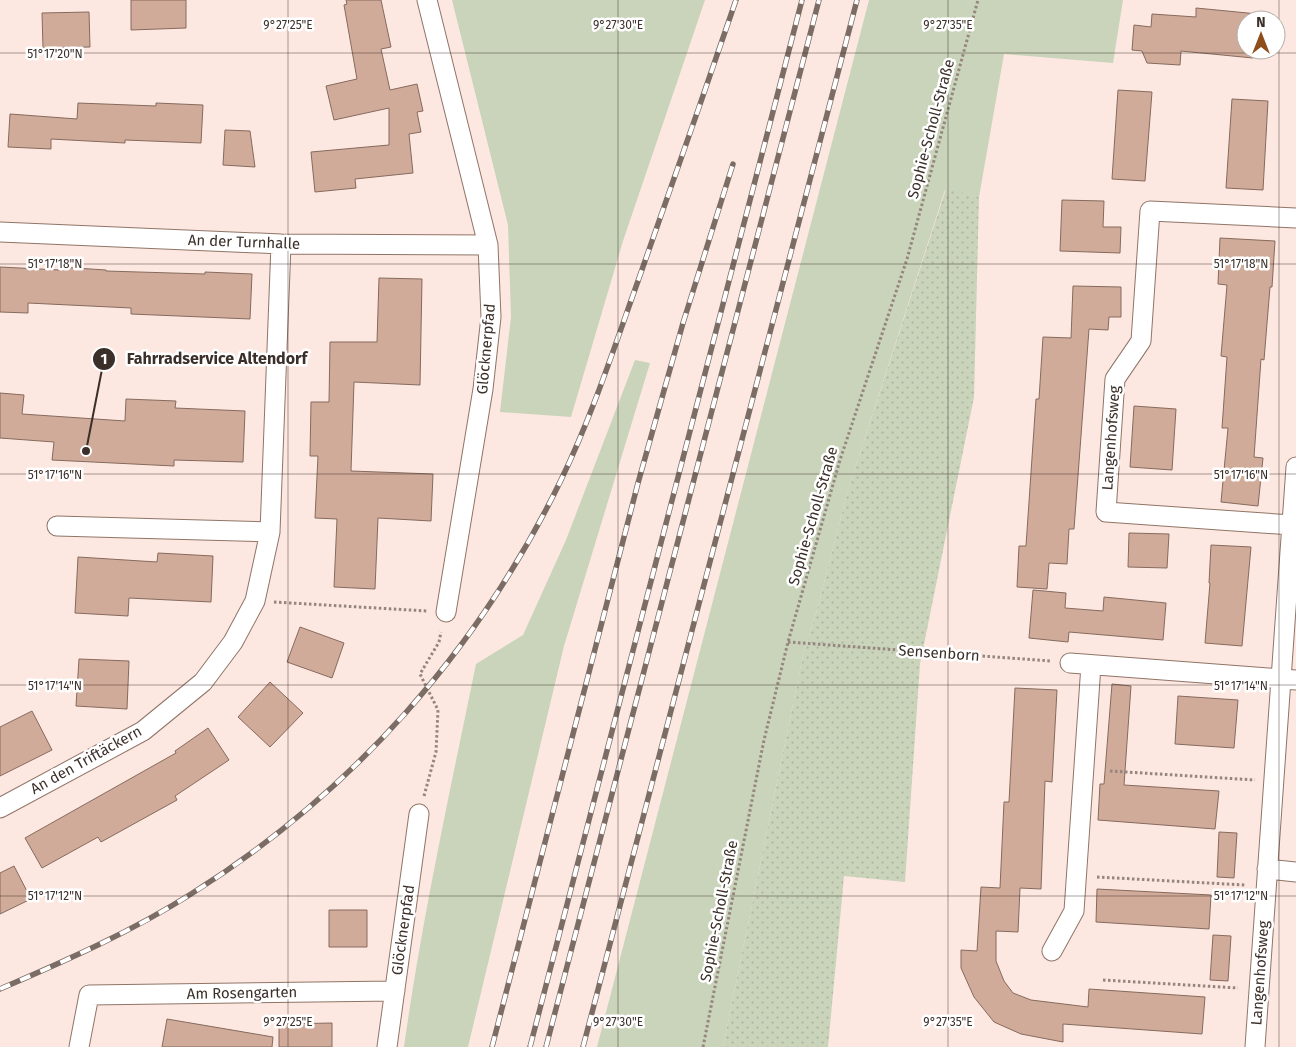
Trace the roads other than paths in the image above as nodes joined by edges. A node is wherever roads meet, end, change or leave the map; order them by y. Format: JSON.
{"nodes":[{"id":1,"x":427,"y":0,"type":"edge"},
{"id":2,"x":1296,"y":218,"type":"edge"},
{"id":3,"x":0,"y":232,"type":"edge"},
{"id":4,"x":282,"y":244,"type":"junction"},
{"id":5,"x":488,"y":245,"type":"junction"},
{"id":6,"x":1296,"y":467,"type":"edge"},
{"id":7,"x":1292,"y":525,"type":"junction"},
{"id":8,"x":57,"y":526,"type":"dead end"},
{"id":9,"x":270,"y":532,"type":"junction"},
{"id":10,"x":446,"y":612,"type":"road end"},
{"id":11,"x":1070,"y":663,"type":"road end"},
{"id":12,"x":1091,"y":665,"type":"junction"},
{"id":13,"x":1288,"y":680,"type":"edge"},
{"id":14,"x":0,"y":808,"type":"edge"},
{"id":15,"x":419,"y":814,"type":"road end"},
{"id":16,"x":1296,"y":872,"type":"edge"},
{"id":17,"x":1267,"y":878,"type":"junction"},
{"id":18,"x":1052,"y":951,"type":"dead end"},
{"id":19,"x":395,"y":991,"type":"junction"},
{"id":20,"x":79,"y":1047,"type":"edge"},
{"id":21,"x":387,"y":1047,"type":"edge"},
{"id":22,"x":1255,"y":1047,"type":"edge"}],
"edges":[{"from":1,"to":5,"type":"street","name":"Glöcknerpfad"},
{"from":2,"to":7,"type":"street","name":"Langenhofsweg"},
{"from":3,"to":4,"type":"street","name":"An der Turnhalle"},
{"from":4,"to":5,"type":"street","name":"An der Turnhalle"},
{"from":4,"to":9,"type":"street","name":"An den Triftäckern"},
{"from":5,"to":10,"type":"street","name":"Glöcknerpfad"},
{"from":6,"to":7,"type":"street","name":"Langenhofsweg"},
{"from":7,"to":13,"type":"street","name":"Langenhofsweg"},
{"from":8,"to":9,"type":"street"},
{"from":9,"to":14,"type":"street","name":"An den Triftäckern"},
{"from":11,"to":12,"type":"street"},
{"from":12,"to":13,"type":"street"},
{"from":12,"to":18,"type":"street"},
{"from":13,"to":17,"type":"street","name":"Langenhofsweg"},
{"from":15,"to":19,"type":"street","name":"Glöcknerpfad"},
{"from":16,"to":17,"type":"street"},
{"from":17,"to":22,"type":"street","name":"Langenhofsweg"},
{"from":19,"to":20,"type":"street","name":"Am Rosengarten"},
{"from":19,"to":21,"type":"street","name":"Glöcknerpfad"}]}
